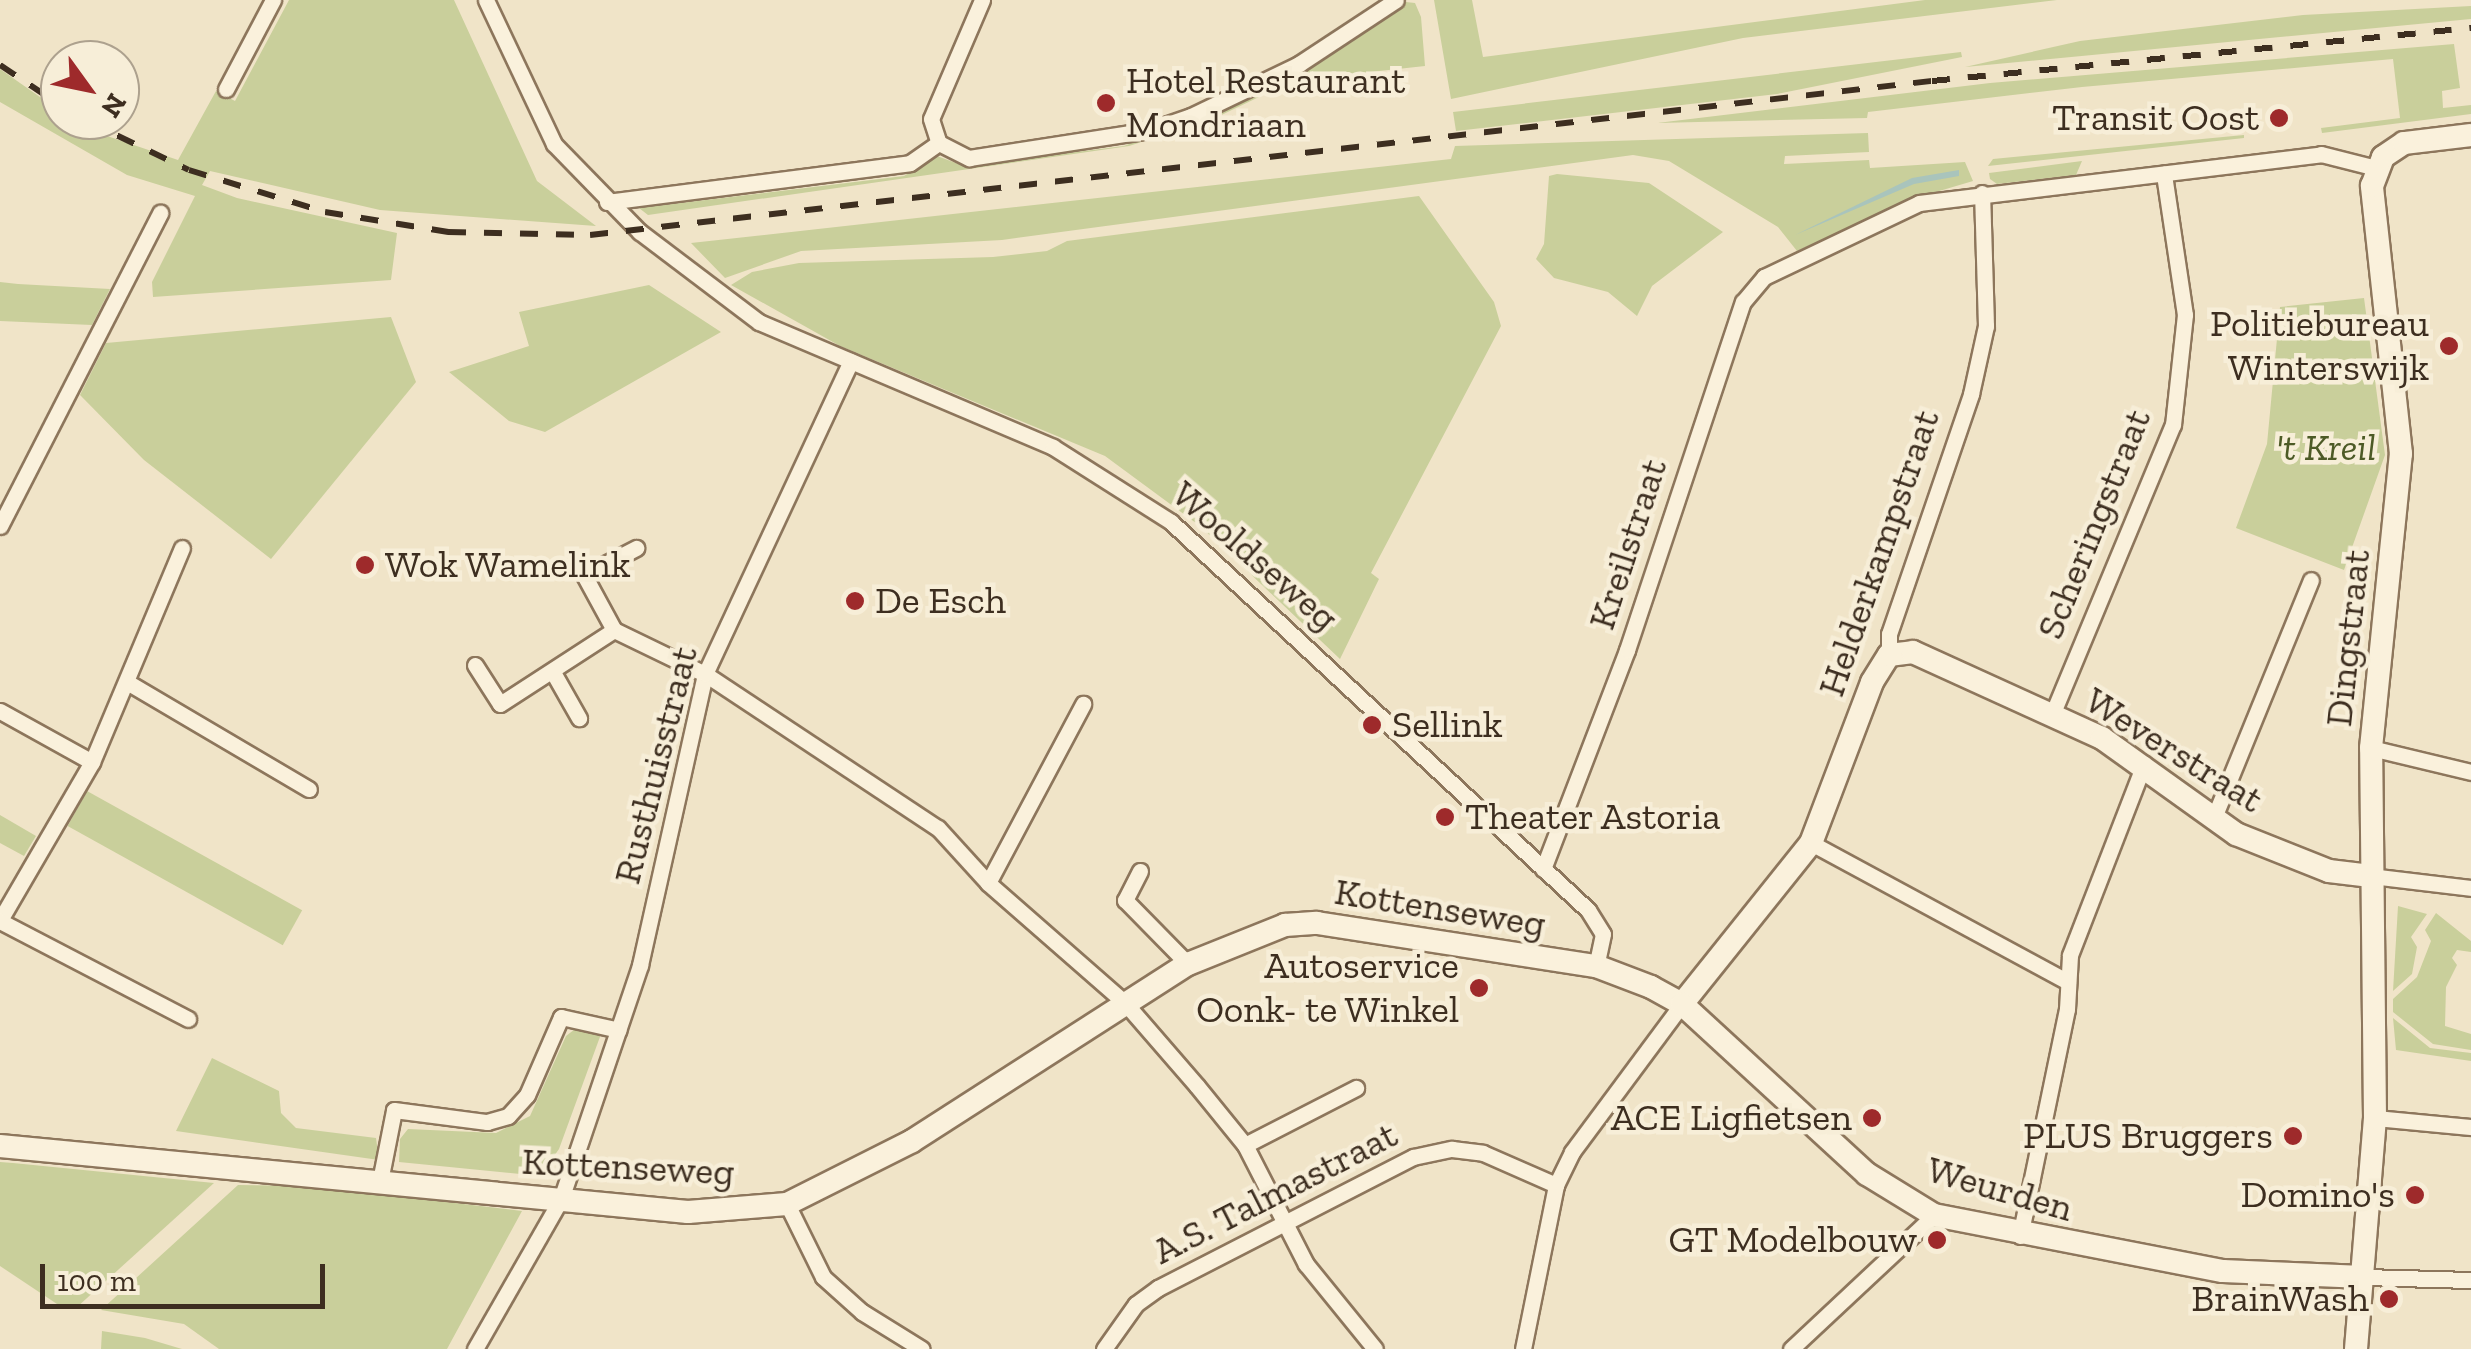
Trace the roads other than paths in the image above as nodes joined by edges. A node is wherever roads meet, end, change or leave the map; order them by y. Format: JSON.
{"nodes":[{"id":1,"x":274,"y":0,"type":"edge"},
{"id":2,"x":486,"y":0,"type":"edge"},
{"id":3,"x":982,"y":0,"type":"edge"},
{"id":4,"x":1396,"y":0,"type":"edge"},
{"id":5,"x":226,"y":89,"type":"dead end"},
{"id":6,"x":2471,"y":136,"type":"edge"},
{"id":7,"x":940,"y":143,"type":"junction"},
{"id":8,"x":2376,"y":168,"type":"junction"},
{"id":9,"x":2164,"y":174,"type":"junction"},
{"id":10,"x":1982,"y":194,"type":"junction"},
{"id":11,"x":607,"y":202,"type":"junction"},
{"id":12,"x":160,"y":213,"type":"dead end"},
{"id":13,"x":759,"y":322,"type":"junction"},
{"id":14,"x":748,"y":336,"type":"dead end"},
{"id":15,"x":851,"y":361,"type":"junction"},
{"id":16,"x":0,"y":526,"type":"edge"},
{"id":17,"x":182,"y":548,"type":"dead end"},
{"id":18,"x":636,"y":548,"type":"dead end"},
{"id":19,"x":2311,"y":580,"type":"dead end"},
{"id":20,"x":614,"y":630,"type":"junction"},
{"id":21,"x":1889,"y":655,"type":"junction"},
{"id":22,"x":476,"y":665,"type":"dead end"},
{"id":23,"x":554,"y":674,"type":"junction"},
{"id":24,"x":705,"y":674,"type":"junction"},
{"id":25,"x":127,"y":682,"type":"junction"},
{"id":26,"x":1083,"y":704,"type":"dead end"},
{"id":27,"x":0,"y":711,"type":"edge"},
{"id":28,"x":2052,"y":716,"type":"junction"},
{"id":29,"x":579,"y":718,"type":"dead end"},
{"id":30,"x":2371,"y":748,"type":"junction"},
{"id":31,"x":92,"y":762,"type":"junction"},
{"id":32,"x":2144,"y":764,"type":"junction"},
{"id":33,"x":2471,"y":772,"type":"edge"},
{"id":34,"x":309,"y":789,"type":"dead end"},
{"id":35,"x":2213,"y":820,"type":"junction"},
{"id":36,"x":1811,"y":843,"type":"junction"},
{"id":37,"x":1543,"y":868,"type":"junction"},
{"id":38,"x":1140,"y":870,"type":"dead end"},
{"id":39,"x":2371,"y":876,"type":"junction"},
{"id":40,"x":988,"y":883,"type":"junction"},
{"id":41,"x":2471,"y":888,"type":"edge"},
{"id":42,"x":0,"y":920,"type":"edge"},
{"id":43,"x":1188,"y":964,"type":"junction"},
{"id":44,"x":1596,"y":966,"type":"junction"},
{"id":45,"x":2068,"y":982,"type":"junction"},
{"id":46,"x":1126,"y":1004,"type":"junction"},
{"id":47,"x":1682,"y":1004,"type":"junction"},
{"id":48,"x":188,"y":1018,"type":"dead end"},
{"id":49,"x":619,"y":1030,"type":"junction"},
{"id":50,"x":1356,"y":1088,"type":"dead end"},
{"id":51,"x":2375,"y":1118,"type":"junction"},
{"id":52,"x":2471,"y":1127,"type":"edge"},
{"id":53,"x":1245,"y":1145,"type":"junction"},
{"id":54,"x":0,"y":1146,"type":"edge"},
{"id":55,"x":380,"y":1181,"type":"junction"},
{"id":56,"x":1556,"y":1185,"type":"junction"},
{"id":57,"x":561,"y":1199,"type":"junction"},
{"id":58,"x":787,"y":1204,"type":"junction"},
{"id":59,"x":1934,"y":1216,"type":"junction"},
{"id":60,"x":1285,"y":1222,"type":"junction"},
{"id":61,"x":2020,"y":1236,"type":"junction"},
{"id":62,"x":2364,"y":1276,"type":"junction"},
{"id":63,"x":2471,"y":1280,"type":"edge"},
{"id":64,"x":475,"y":1349,"type":"edge"},
{"id":65,"x":922,"y":1349,"type":"edge"},
{"id":66,"x":1104,"y":1349,"type":"edge"},
{"id":67,"x":1375,"y":1349,"type":"edge"},
{"id":68,"x":1523,"y":1349,"type":"edge"},
{"id":69,"x":1790,"y":1349,"type":"edge"},
{"id":70,"x":2356,"y":1349,"type":"edge"}],
"edges":[{"from":1,"to":5,"type":"street"},
{"from":2,"to":11,"type":"street","name":"Wooldseweg"},
{"from":3,"to":7,"type":"street"},
{"from":4,"to":7,"type":"street"},
{"from":6,"to":8,"type":"street"},
{"from":7,"to":11,"type":"street"},
{"from":8,"to":9,"type":"street","name":"Kreilstraat"},
{"from":8,"to":30,"type":"street","name":"Dingstraat"},
{"from":9,"to":10,"type":"street","name":"Kreilstraat"},
{"from":9,"to":28,"type":"street","name":"Scheringstraat"},
{"from":10,"to":21,"type":"street","name":"Helderkampstraat"},
{"from":10,"to":37,"type":"street","name":"Kreilstraat"},
{"from":11,"to":13,"type":"street","name":"Wooldseweg"},
{"from":12,"to":16,"type":"street"},
{"from":13,"to":14,"type":"street"},
{"from":13,"to":15,"type":"street","name":"Wooldseweg"},
{"from":15,"to":24,"type":"street","name":"Rusthuisstraat"},
{"from":15,"to":37,"type":"street","name":"Wooldseweg"},
{"from":17,"to":25,"type":"street"},
{"from":18,"to":20,"type":"street"},
{"from":19,"to":35,"type":"street"},
{"from":20,"to":23,"type":"street"},
{"from":20,"to":24,"type":"street"},
{"from":21,"to":28,"type":"street","name":"Weverstraat"},
{"from":21,"to":36,"type":"street","name":"Helderkampstraat"},
{"from":22,"to":23,"type":"street"},
{"from":23,"to":29,"type":"street"},
{"from":24,"to":40,"type":"street"},
{"from":24,"to":49,"type":"street","name":"Rusthuisstraat"},
{"from":25,"to":31,"type":"street"},
{"from":25,"to":34,"type":"street"},
{"from":26,"to":40,"type":"street"},
{"from":27,"to":31,"type":"street"},
{"from":28,"to":32,"type":"street","name":"Weverstraat"},
{"from":30,"to":33,"type":"street"},
{"from":30,"to":39,"type":"street","name":"Dingstraat"},
{"from":31,"to":42,"type":"street"},
{"from":32,"to":35,"type":"street","name":"Weverstraat"},
{"from":32,"to":45,"type":"street"},
{"from":35,"to":39,"type":"street","name":"Weverstraat"},
{"from":36,"to":45,"type":"street"},
{"from":36,"to":47,"type":"street","name":"Helderkampstraat"},
{"from":37,"to":44,"type":"street","name":"Wooldseweg"},
{"from":38,"to":43,"type":"street"},
{"from":39,"to":41,"type":"street"},
{"from":39,"to":51,"type":"street","name":"Dingstraat"},
{"from":40,"to":46,"type":"street"},
{"from":42,"to":48,"type":"street"},
{"from":43,"to":44,"type":"street","name":"Kottenseweg"},
{"from":43,"to":46,"type":"street","name":"Kottenseweg"},
{"from":44,"to":47,"type":"street","name":"Kottenseweg"},
{"from":45,"to":61,"type":"street"},
{"from":46,"to":53,"type":"street"},
{"from":46,"to":58,"type":"street","name":"Kottenseweg"},
{"from":47,"to":56,"type":"street"},
{"from":47,"to":59,"type":"street","name":"Weurden"},
{"from":49,"to":55,"type":"street"},
{"from":49,"to":57,"type":"street","name":"Rusthuisstraat"},
{"from":50,"to":53,"type":"street"},
{"from":51,"to":52,"type":"street"},
{"from":51,"to":62,"type":"street","name":"Dingstraat"},
{"from":53,"to":60,"type":"street"},
{"from":54,"to":55,"type":"street","name":"Kottenseweg"},
{"from":55,"to":57,"type":"street","name":"Kottenseweg"},
{"from":56,"to":60,"type":"street","name":"A.S. Talmastraat"},
{"from":56,"to":68,"type":"street"},
{"from":57,"to":58,"type":"street","name":"Kottenseweg"},
{"from":57,"to":64,"type":"street","name":"Rusthuisstraat"},
{"from":58,"to":65,"type":"street"},
{"from":59,"to":61,"type":"street","name":"Weurden"},
{"from":59,"to":69,"type":"street"},
{"from":60,"to":66,"type":"street","name":"A.S. Talmastraat"},
{"from":60,"to":67,"type":"street"},
{"from":61,"to":62,"type":"street","name":"Weurden"},
{"from":62,"to":63,"type":"street","name":"Weurden"},
{"from":62,"to":70,"type":"street","name":"Dingstraat"}]}
